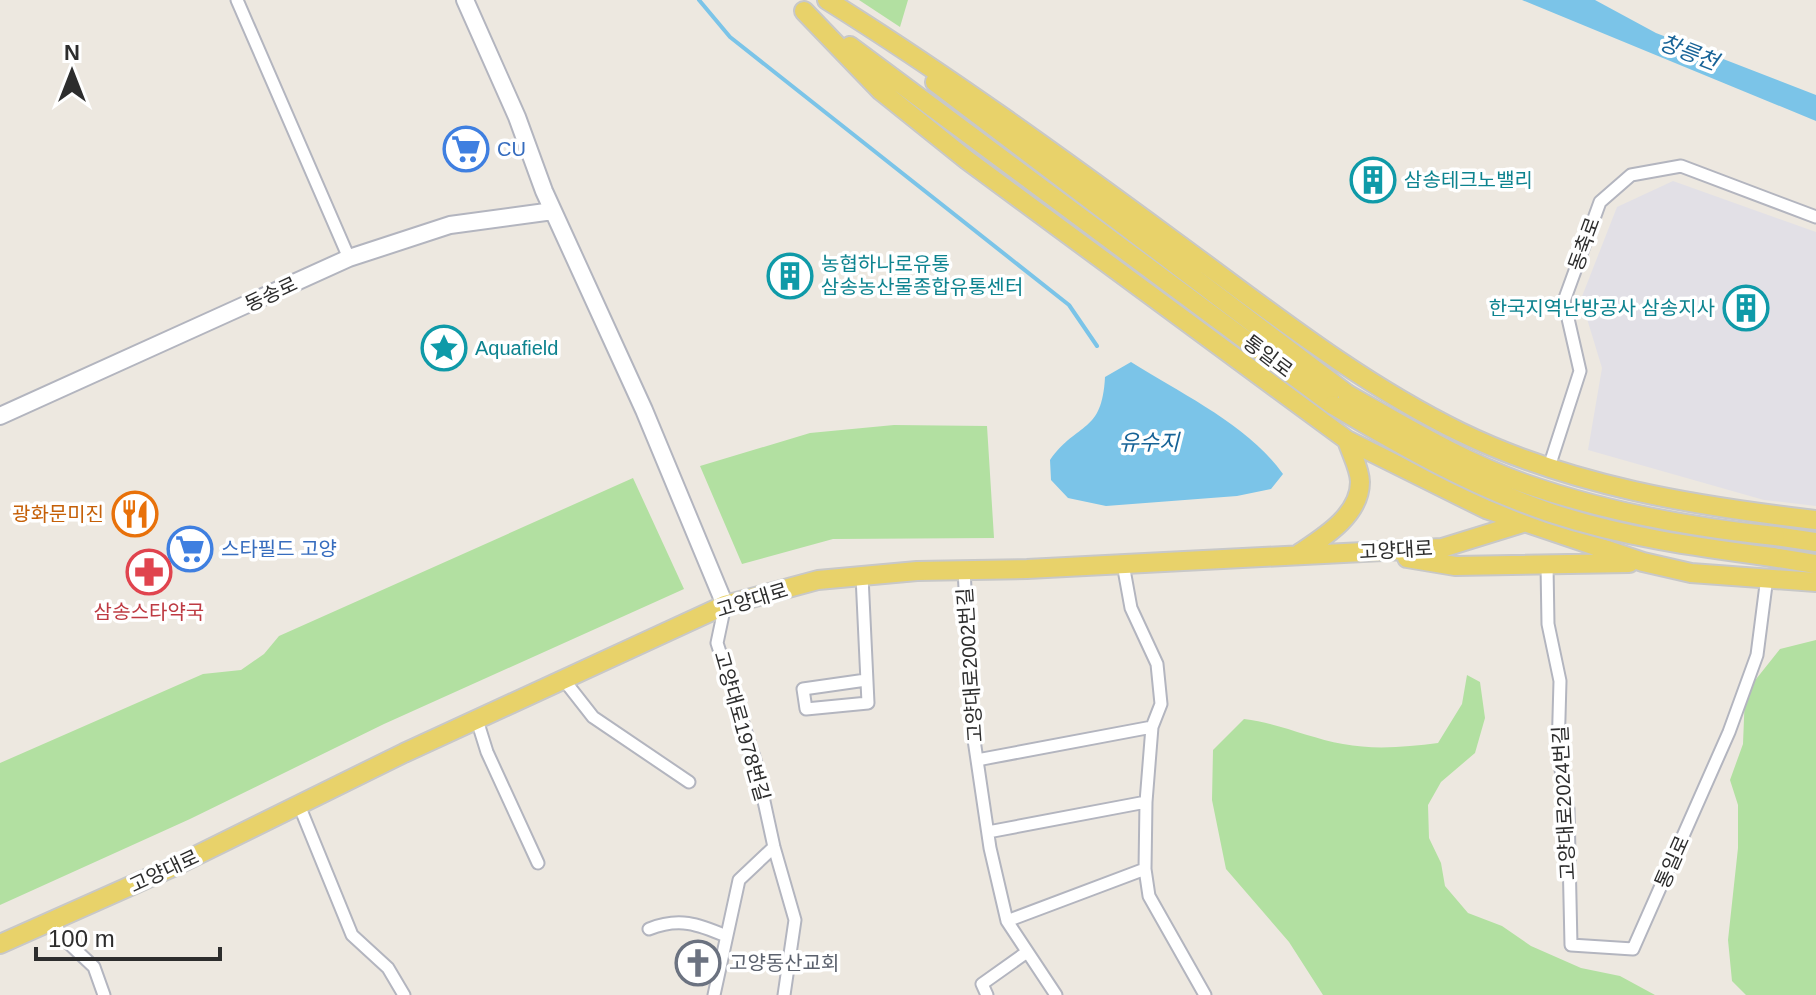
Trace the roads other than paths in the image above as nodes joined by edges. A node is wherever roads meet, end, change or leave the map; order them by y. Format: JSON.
{"nodes":[{"id":1,"x":237,"y":0,"type":"edge"},
{"id":2,"x":465,"y":0,"type":"edge"},
{"id":3,"x":827,"y":0,"type":"edge"},
{"id":4,"x":798,"y":6,"type":"edge"},
{"id":5,"x":553,"y":211,"type":"junction"},
{"id":6,"x":1816,"y":217,"type":"edge"},
{"id":7,"x":349,"y":258,"type":"junction"},
{"id":8,"x":1340,"y":399,"type":"junction"},
{"id":9,"x":0,"y":416,"type":"edge"},
{"id":10,"x":1347,"y":440,"type":"junction"},
{"id":11,"x":1549,"y":467,"type":"junction"},
{"id":12,"x":1693,"y":504,"type":"junction"},
{"id":13,"x":1816,"y":520,"type":"edge"},
{"id":14,"x":1523,"y":523,"type":"junction"},
{"id":15,"x":1816,"y":542,"type":"edge"},
{"id":16,"x":1300,"y":553,"type":"junction"},
{"id":17,"x":1382,"y":553,"type":"junction"},
{"id":18,"x":1643,"y":562,"type":"junction"},
{"id":19,"x":1123,"y":564,"type":"junction"},
{"id":20,"x":1816,"y":564,"type":"edge"},
{"id":21,"x":1547,"y":566,"type":"junction"},
{"id":22,"x":964,"y":570,"type":"junction"},
{"id":23,"x":1691,"y":573,"type":"junction"},
{"id":24,"x":862,"y":576,"type":"junction"},
{"id":25,"x":1767,"y":577,"type":"junction"},
{"id":26,"x":1816,"y":582,"type":"edge"},
{"id":27,"x":725,"y":605,"type":"junction"},
{"id":28,"x":564,"y":680,"type":"junction"},
{"id":29,"x":866,"y":680,"type":"junction"},
{"id":30,"x":477,"y":720,"type":"junction"},
{"id":31,"x":1152,"y":727,"type":"junction"},
{"id":32,"x":977,"y":760,"type":"junction"},
{"id":33,"x":689,"y":782,"type":"dead end"},
{"id":34,"x":1146,"y":802,"type":"junction"},
{"id":35,"x":299,"y":805,"type":"junction"},
{"id":36,"x":988,"y":832,"type":"junction"},
{"id":37,"x":774,"y":847,"type":"junction"},
{"id":38,"x":538,"y":863,"type":"dead end"},
{"id":39,"x":1145,"y":869,"type":"junction"},
{"id":40,"x":54,"y":921,"type":"junction"},
{"id":41,"x":1007,"y":921,"type":"junction"},
{"id":42,"x":649,"y":929,"type":"dead end"},
{"id":43,"x":726,"y":936,"type":"junction"},
{"id":44,"x":0,"y":944,"type":"edge"},
{"id":45,"x":1571,"y":945,"type":"joint"},
{"id":46,"x":1027,"y":952,"type":"junction"},
{"id":47,"x":104,"y":995,"type":"edge"},
{"id":48,"x":404,"y":995,"type":"edge"},
{"id":49,"x":714,"y":995,"type":"edge"},
{"id":50,"x":784,"y":995,"type":"edge"},
{"id":51,"x":987,"y":995,"type":"edge"},
{"id":52,"x":1056,"y":995,"type":"edge"},
{"id":53,"x":1205,"y":995,"type":"edge"}],
"edges":[{"from":1,"to":7,"type":"street"},
{"from":2,"to":5,"type":"main road"},
{"from":3,"to":8,"type":"main road","name":"통일로"},
{"from":3,"to":11,"type":"main road"},
{"from":4,"to":8,"type":"main road","name":"통일로"},
{"from":4,"to":10,"type":"main road"},
{"from":5,"to":7,"type":"main road","name":"동송로"},
{"from":5,"to":27,"type":"main road"},
{"from":6,"to":11,"type":"street","name":"동축로"},
{"from":7,"to":9,"type":"main road","name":"동송로"},
{"from":8,"to":15,"type":"main road","name":"통일로","bridge":true},
{"from":8,"to":20,"type":"main road","name":"통일로","bridge":true},
{"from":10,"to":14,"type":"main road"},
{"from":10,"to":16,"type":"main road"},
{"from":11,"to":12,"type":"main road"},
{"from":11,"to":14,"type":"main road"},
{"from":12,"to":13,"type":"main road"},
{"from":12,"to":23,"type":"main road"},
{"from":14,"to":17,"type":"main road","name":"고양대로"},
{"from":14,"to":18,"type":"main road"},
{"from":16,"to":17,"type":"main road","name":"고양대로"},
{"from":16,"to":19,"type":"main road","name":"고양대로"},
{"from":17,"to":21,"type":"main road"},
{"from":18,"to":21,"type":"main road"},
{"from":18,"to":23,"type":"main road"},
{"from":19,"to":22,"type":"main road","name":"고양대로"},
{"from":19,"to":31,"type":"street"},
{"from":21,"to":45,"type":"street","name":"고양대로2024번길"},
{"from":22,"to":24,"type":"main road","name":"고양대로"},
{"from":22,"to":32,"type":"street","name":"고양대로2002번길"},
{"from":23,"to":25,"type":"main road"},
{"from":24,"to":27,"type":"main road","name":"고양대로"},
{"from":24,"to":29,"type":"street"},
{"from":25,"to":26,"type":"main road"},
{"from":25,"to":45,"type":"street","name":"통일로"},
{"from":27,"to":28,"type":"main road","name":"고양대로"},
{"from":27,"to":37,"type":"street","name":"고양대로1978번길"},
{"from":28,"to":30,"type":"main road","name":"고양대로"},
{"from":28,"to":33,"type":"street"},
{"from":29,"to":29,"type":"street"},
{"from":30,"to":35,"type":"main road","name":"고양대로"},
{"from":30,"to":38,"type":"street"},
{"from":31,"to":32,"type":"street","name":"고양대로2002번길"},
{"from":31,"to":34,"type":"street"},
{"from":32,"to":36,"type":"street","name":"고양대로2002번길"},
{"from":34,"to":36,"type":"street"},
{"from":34,"to":39,"type":"street"},
{"from":35,"to":40,"type":"main road","name":"고양대로"},
{"from":35,"to":48,"type":"street"},
{"from":36,"to":41,"type":"street","name":"고양대로2002번길"},
{"from":37,"to":43,"type":"street"},
{"from":37,"to":50,"type":"street","name":"고양대로1978번길"},
{"from":39,"to":41,"type":"street"},
{"from":39,"to":53,"type":"street"},
{"from":40,"to":44,"type":"main road","name":"고양대로"},
{"from":40,"to":47,"type":"street"},
{"from":41,"to":46,"type":"street","name":"고양대로2002번길"},
{"from":42,"to":43,"type":"street"},
{"from":43,"to":49,"type":"street"},
{"from":46,"to":51,"type":"street"},
{"from":46,"to":52,"type":"street","name":"고양대로2002번길"}]}
